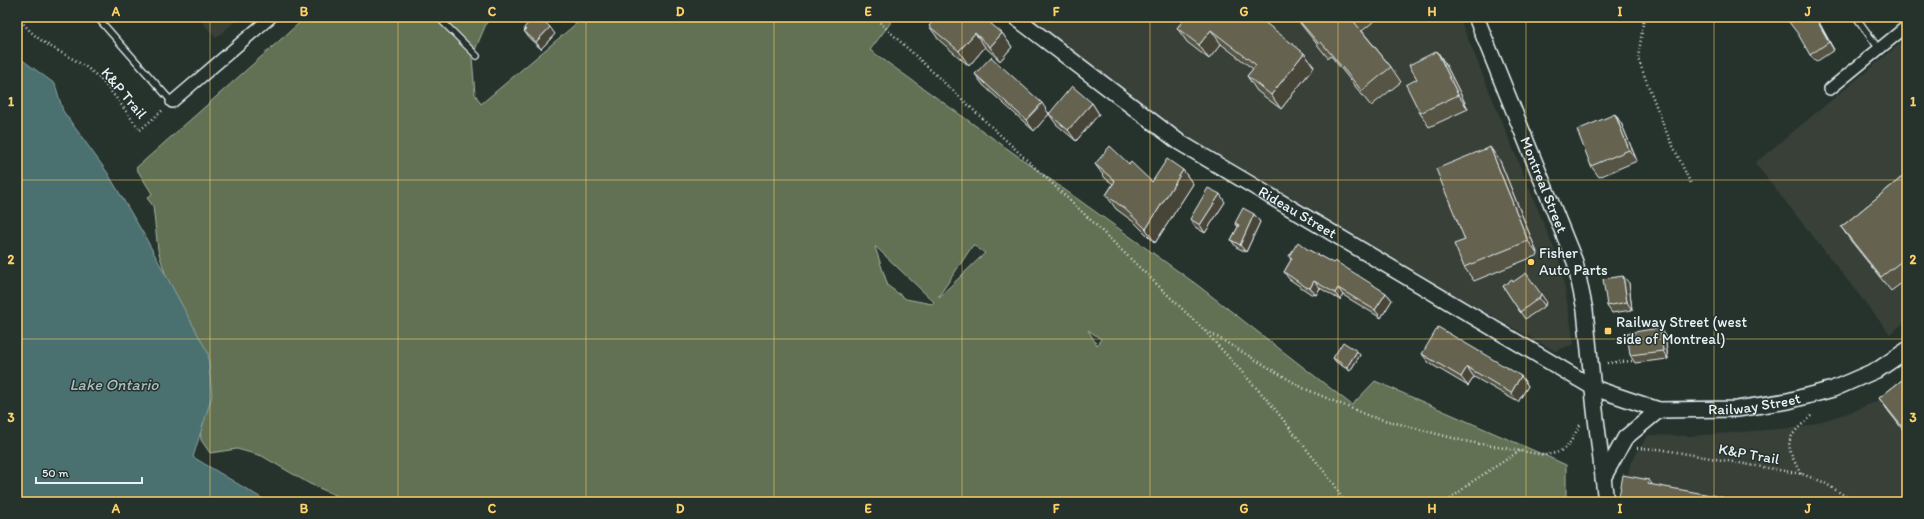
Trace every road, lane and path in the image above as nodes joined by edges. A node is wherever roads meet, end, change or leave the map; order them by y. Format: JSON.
{"nodes":[{"id":1,"x":19,"y":17,"type":"edge"},
{"id":2,"x":97,"y":17,"type":"edge"},
{"id":3,"x":271,"y":17,"type":"edge"},
{"id":4,"x":438,"y":17,"type":"edge"},
{"id":5,"x":874,"y":17,"type":"edge"},
{"id":6,"x":1015,"y":17,"type":"edge"},
{"id":7,"x":1476,"y":17,"type":"edge"},
{"id":8,"x":1644,"y":17,"type":"edge"},
{"id":9,"x":1856,"y":17,"type":"edge"},
{"id":10,"x":1907,"y":26,"type":"edge"},
{"id":11,"x":1879,"y":49,"type":"junction"},
{"id":12,"x":477,"y":56,"type":"dead end"},
{"id":13,"x":1830,"y":89,"type":"dead end"},
{"id":14,"x":172,"y":102,"type":"junction"},
{"id":15,"x":1691,"y":184,"type":"dead end"},
{"id":16,"x":1203,"y":329,"type":"junction"},
{"id":17,"x":1907,"y":350,"type":"edge"},
{"id":18,"x":1632,"y":361,"type":"edge"},
{"id":19,"x":1607,"y":363,"type":"dead end"},
{"id":20,"x":1594,"y":388,"type":"junction"},
{"id":21,"x":1659,"y":410,"type":"junction"},
{"id":22,"x":1812,"y":414,"type":"dead end"},
{"id":23,"x":1580,"y":425,"type":"dead end"},
{"id":24,"x":1632,"y":447,"type":"dead end"},
{"id":25,"x":1521,"y":450,"type":"junction"},
{"id":26,"x":1802,"y":474,"type":"junction"},
{"id":27,"x":1603,"y":478,"type":"junction"},
{"id":28,"x":1344,"y":502,"type":"edge"},
{"id":29,"x":1447,"y":502,"type":"edge"},
{"id":30,"x":1606,"y":502,"type":"edge"},
{"id":31,"x":1855,"y":502,"type":"edge"}],
"edges":[{"from":1,"to":14,"type":"path","name":"K&P Trail"},
{"from":2,"to":14,"type":"lane"},
{"from":3,"to":14,"type":"street"},
{"from":4,"to":12,"type":"lane"},
{"from":5,"to":16,"type":"path"},
{"from":6,"to":20,"type":"street","name":"Rideau Street"},
{"from":7,"to":20,"type":"street","name":"Montreal Street"},
{"from":8,"to":15,"type":"path"},
{"from":9,"to":11,"type":"lane"},
{"from":10,"to":11,"type":"street"},
{"from":11,"to":13,"type":"street"},
{"from":16,"to":25,"type":"path"},
{"from":16,"to":28,"type":"path"},
{"from":17,"to":21,"type":"street","name":"Railway Street"},
{"from":18,"to":19,"type":"path"},
{"from":20,"to":21,"type":"street","name":"Railway Street"},
{"from":20,"to":27,"type":"street","name":"Montreal Street"},
{"from":21,"to":27,"type":"street"},
{"from":22,"to":26,"type":"path"},
{"from":23,"to":25,"type":"path"},
{"from":24,"to":26,"type":"path","name":"K&P Trail"},
{"from":25,"to":29,"type":"path"},
{"from":26,"to":31,"type":"path","name":"K&P Trail"},
{"from":27,"to":30,"type":"street","name":"Montreal Street"}]}
